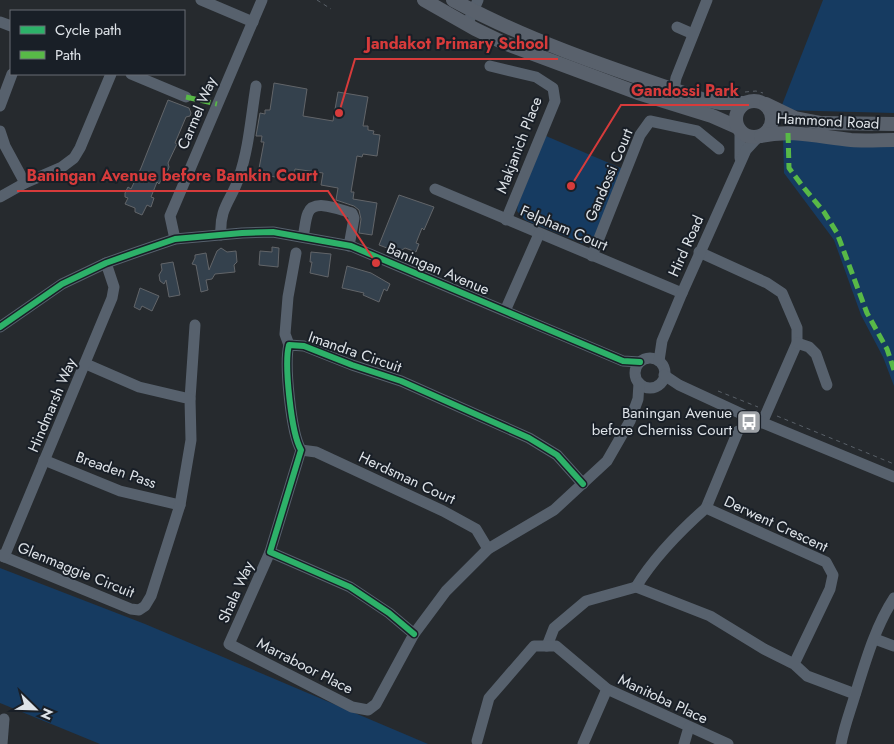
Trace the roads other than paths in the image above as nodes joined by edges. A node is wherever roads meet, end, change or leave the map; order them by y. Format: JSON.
{"nodes":[{"id":1,"x":201,"y":0,"type":"edge"},
{"id":2,"x":262,"y":0,"type":"edge"},
{"id":3,"x":424,"y":0,"type":"edge"},
{"id":4,"x":453,"y":0,"type":"edge"},
{"id":5,"x":707,"y":0,"type":"edge"},
{"id":6,"x":475,"y":5,"type":"edge"},
{"id":7,"x":253,"y":22,"type":"junction"},
{"id":8,"x":467,"y":25,"type":"junction"},
{"id":9,"x":677,"y":27,"type":"dead end"},
{"id":10,"x":693,"y":34,"type":"junction"},
{"id":11,"x":490,"y":66,"type":"dead end"},
{"id":12,"x":12,"y":75,"type":"edge"},
{"id":13,"x":111,"y":75,"type":"edge"},
{"id":14,"x":133,"y":75,"type":"edge"},
{"id":15,"x":256,"y":86,"type":"dead end"},
{"id":16,"x":674,"y":89,"type":"junction"},
{"id":17,"x":186,"y":97,"type":"dead end"},
{"id":18,"x":744,"y":103,"type":"junction"},
{"id":19,"x":766,"y":104,"type":"junction"},
{"id":20,"x":0,"y":106,"type":"edge"},
{"id":21,"x":894,"y":124,"type":"edge"},
{"id":22,"x":738,"y":129,"type":"junction"},
{"id":23,"x":0,"y":131,"type":"edge"},
{"id":24,"x":759,"y":137,"type":"junction"},
{"id":25,"x":894,"y":140,"type":"edge"},
{"id":26,"x":718,"y":149,"type":"dead end"},
{"id":27,"x":739,"y":165,"type":"junction"},
{"id":28,"x":25,"y":183,"type":"junction"},
{"id":29,"x":435,"y":189,"type":"dead end"},
{"id":30,"x":0,"y":198,"type":"edge"},
{"id":31,"x":506,"y":220,"type":"junction"},
{"id":32,"x":539,"y":234,"type":"junction"},
{"id":33,"x":221,"y":235,"type":"junction"},
{"id":34,"x":303,"y":237,"type":"junction"},
{"id":35,"x":175,"y":239,"type":"junction"},
{"id":36,"x":349,"y":246,"type":"junction"},
{"id":37,"x":699,"y":252,"type":"junction"},
{"id":38,"x":296,"y":253,"type":"dead end"},
{"id":39,"x":592,"y":256,"type":"junction"},
{"id":40,"x":106,"y":264,"type":"junction"},
{"id":41,"x":682,"y":293,"type":"junction"},
{"id":42,"x":506,"y":311,"type":"junction"},
{"id":43,"x":195,"y":325,"type":"dead end"},
{"id":44,"x":0,"y":327,"type":"edge"},
{"id":45,"x":797,"y":343,"type":"junction"},
{"id":46,"x":289,"y":345,"type":"junction"},
{"id":47,"x":649,"y":360,"type":"junction"},
{"id":48,"x":623,"y":361,"type":"junction"},
{"id":49,"x":86,"y":364,"type":"junction"},
{"id":50,"x":637,"y":378,"type":"junction"},
{"id":51,"x":658,"y":382,"type":"junction"},
{"id":52,"x":827,"y":385,"type":"dead end"},
{"id":53,"x":190,"y":399,"type":"junction"},
{"id":54,"x":638,"y":399,"type":"junction"},
{"id":55,"x":762,"y":423,"type":"junction"},
{"id":56,"x":738,"y":431,"type":"dead end"},
{"id":57,"x":301,"y":450,"type":"junction"},
{"id":58,"x":44,"y":460,"type":"junction"},
{"id":59,"x":894,"y":478,"type":"edge"},
{"id":60,"x":583,"y":484,"type":"junction"},
{"id":61,"x":180,"y":505,"type":"junction"},
{"id":62,"x":706,"y":508,"type":"junction"},
{"id":63,"x":488,"y":549,"type":"junction"},
{"id":64,"x":270,"y":552,"type":"junction"},
{"id":65,"x":2,"y":556,"type":"edge"},
{"id":66,"x":636,"y":587,"type":"junction"},
{"id":67,"x":894,"y":598,"type":"edge"},
{"id":68,"x":894,"y":609,"type":"edge"},
{"id":69,"x":414,"y":634,"type":"junction"},
{"id":70,"x":882,"y":637,"type":"edge"},
{"id":71,"x":229,"y":644,"type":"joint"},
{"id":72,"x":547,"y":646,"type":"junction"},
{"id":73,"x":894,"y":646,"type":"edge"},
{"id":74,"x":794,"y":664,"type":"junction"},
{"id":75,"x":606,"y":689,"type":"junction"},
{"id":76,"x":855,"y":694,"type":"junction"},
{"id":77,"x":4,"y":719,"type":"dead end"},
{"id":78,"x":689,"y":727,"type":"junction"},
{"id":79,"x":477,"y":741,"type":"dead end"},
{"id":80,"x":2,"y":744,"type":"edge"},
{"id":81,"x":583,"y":744,"type":"edge"},
{"id":82,"x":684,"y":744,"type":"edge"},
{"id":83,"x":728,"y":744,"type":"edge"},
{"id":84,"x":841,"y":744,"type":"edge"}],
"edges":[{"from":1,"to":7,"type":"street"},
{"from":2,"to":7,"type":"street","name":"Carmel Way"},
{"from":3,"to":8,"type":"main road"},
{"from":4,"to":6,"type":"main road"},
{"from":5,"to":10,"type":"street"},
{"from":6,"to":8,"type":"street"},
{"from":6,"to":16,"type":"main road"},
{"from":7,"to":35,"type":"street","name":"Carmel Way"},
{"from":8,"to":22,"type":"main road"},
{"from":9,"to":10,"type":"street"},
{"from":10,"to":16,"type":"street"},
{"from":11,"to":31,"type":"street","name":"Makjanich Place"},
{"from":12,"to":20,"type":"street"},
{"from":13,"to":28,"type":"street"},
{"from":14,"to":17,"type":"street"},
{"from":15,"to":33,"type":"street"},
{"from":16,"to":18,"type":"main road"},
{"from":18,"to":19,"type":"main road"},
{"from":18,"to":22,"type":"main road"},
{"from":19,"to":21,"type":"main road","name":"Hammond Road"},
{"from":19,"to":24,"type":"main road"},
{"from":22,"to":24,"type":"main road"},
{"from":22,"to":27,"type":"street","name":"Hird Road"},
{"from":23,"to":28,"type":"street"},
{"from":24,"to":25,"type":"main road","name":"Hammond Road"},
{"from":24,"to":27,"type":"street","name":"Hird Road"},
{"from":26,"to":39,"type":"street","name":"Gandossi Court"},
{"from":27,"to":37,"type":"street","name":"Hird Road"},
{"from":28,"to":30,"type":"street"},
{"from":29,"to":31,"type":"street","name":"Felpham Court"},
{"from":31,"to":32,"type":"street","name":"Felpham Court"},
{"from":32,"to":39,"type":"street","name":"Felpham Court"},
{"from":32,"to":42,"type":"street"},
{"from":33,"to":34,"type":"street","name":"Baningan Avenue"},
{"from":33,"to":35,"type":"street","name":"Baningan Avenue"},
{"from":34,"to":36,"type":"street","name":"Baningan Avenue"},
{"from":34,"to":36,"type":"street"},
{"from":35,"to":40,"type":"street","name":"Baningan Avenue"},
{"from":36,"to":42,"type":"street","name":"Baningan Avenue"},
{"from":37,"to":41,"type":"street","name":"Hird Road"},
{"from":37,"to":45,"type":"street"},
{"from":38,"to":46,"type":"street"},
{"from":39,"to":41,"type":"street","name":"Felpham Court"},
{"from":40,"to":44,"type":"street","name":"Baningan Avenue"},
{"from":40,"to":49,"type":"street","name":"Hindmarsh Way"},
{"from":41,"to":47,"type":"street","name":"Hird Road"},
{"from":42,"to":48,"type":"street","name":"Baningan Avenue"},
{"from":43,"to":53,"type":"street","name":"Glenmaggie Circuit"},
{"from":45,"to":52,"type":"street"},
{"from":45,"to":55,"type":"street"},
{"from":46,"to":57,"type":"street","name":"Imandra Circuit"},
{"from":46,"to":60,"type":"street","name":"Imandra Circuit"},
{"from":47,"to":48,"type":"street","name":"Baningan Avenue"},
{"from":47,"to":50,"type":"street"},
{"from":47,"to":51,"type":"street"},
{"from":48,"to":50,"type":"street","name":"Baningan Avenue"},
{"from":49,"to":53,"type":"street"},
{"from":49,"to":58,"type":"street","name":"Hindmarsh Way"},
{"from":50,"to":51,"type":"street"},
{"from":50,"to":54,"type":"street","name":"Marraboor Place"},
{"from":51,"to":54,"type":"street","name":"Marraboor Place"},
{"from":51,"to":55,"type":"street"},
{"from":53,"to":61,"type":"street","name":"Glenmaggie Circuit"},
{"from":54,"to":60,"type":"street","name":"Marraboor Place"},
{"from":55,"to":59,"type":"street"},
{"from":56,"to":62,"type":"street"},
{"from":57,"to":63,"type":"street","name":"Herdsman Court"},
{"from":57,"to":64,"type":"street"},
{"from":58,"to":61,"type":"street","name":"Breaden Pass"},
{"from":58,"to":65,"type":"street","name":"Hindmarsh Way"},
{"from":60,"to":63,"type":"street","name":"Marraboor Place"},
{"from":61,"to":65,"type":"street","name":"Glenmaggie Circuit"},
{"from":62,"to":66,"type":"street","name":"Derwent Crescent"},
{"from":62,"to":74,"type":"street","name":"Derwent Crescent"},
{"from":63,"to":69,"type":"street","name":"Marraboor Place"},
{"from":64,"to":69,"type":"street"},
{"from":64,"to":71,"type":"street","name":"Shala Way"},
{"from":66,"to":72,"type":"street"},
{"from":66,"to":74,"type":"street"},
{"from":67,"to":70,"type":"street"},
{"from":68,"to":70,"type":"street"},
{"from":69,"to":71,"type":"street","name":"Marraboor Place"},
{"from":70,"to":73,"type":"street"},
{"from":70,"to":76,"type":"street"},
{"from":72,"to":75,"type":"street","name":"Manitoba Place"},
{"from":72,"to":79,"type":"street"},
{"from":74,"to":76,"type":"street"},
{"from":75,"to":78,"type":"street","name":"Manitoba Place"},
{"from":75,"to":81,"type":"street"},
{"from":76,"to":84,"type":"street"},
{"from":77,"to":80,"type":"street"},
{"from":78,"to":82,"type":"street"},
{"from":78,"to":83,"type":"street","name":"Manitoba Place"}]}
